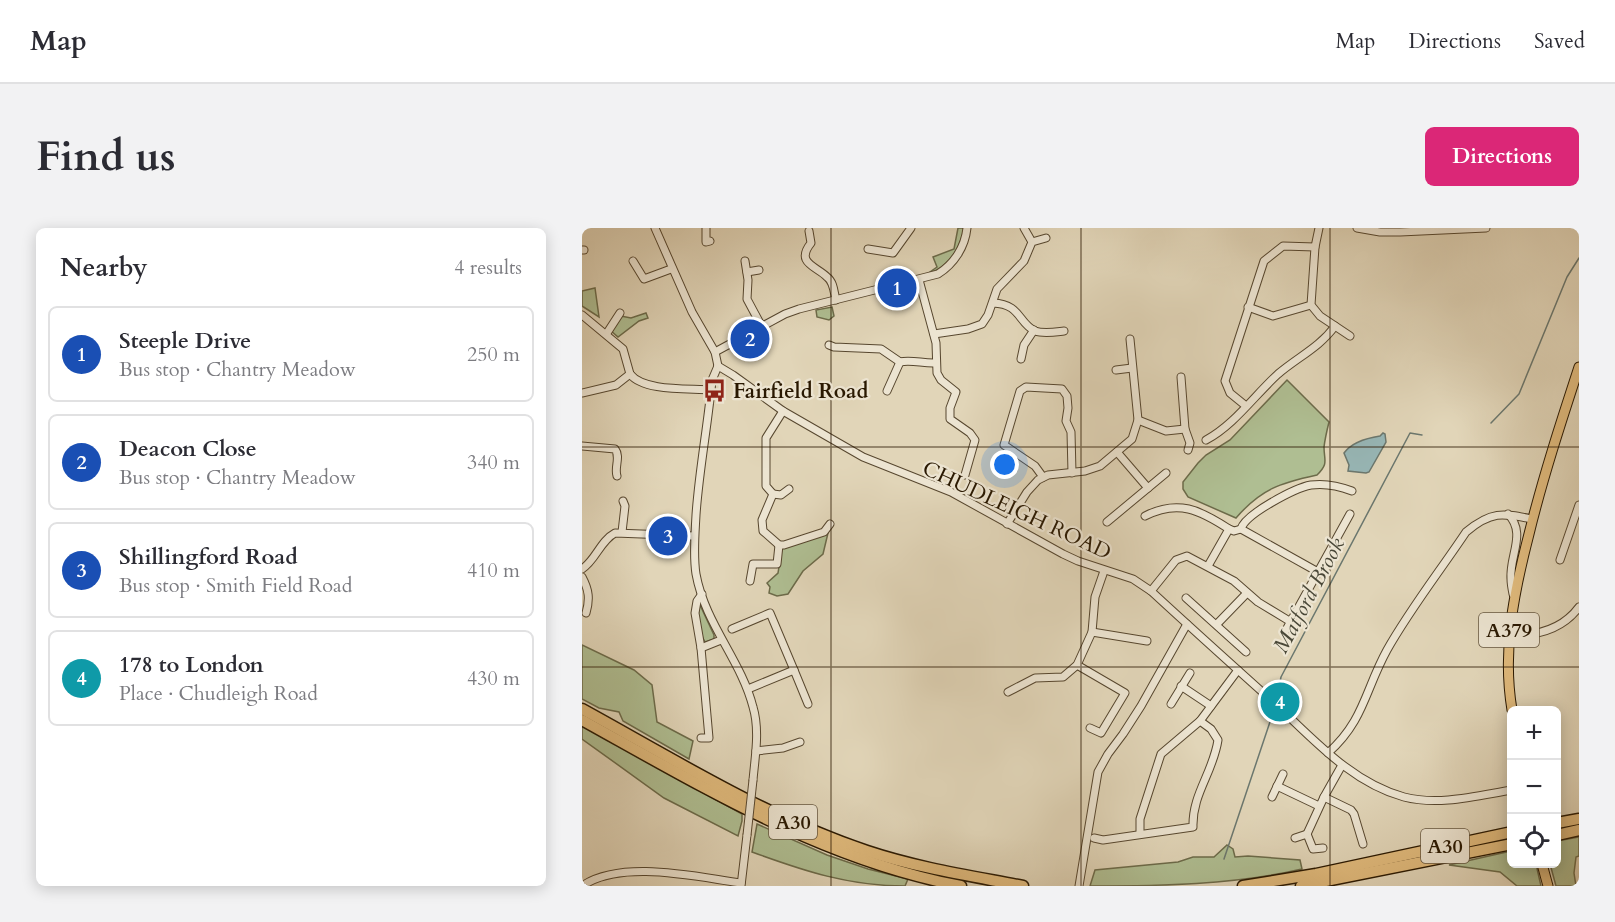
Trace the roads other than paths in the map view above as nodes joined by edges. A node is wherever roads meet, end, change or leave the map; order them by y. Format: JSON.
{"nodes":[{"id":1,"x":655,"y":228,"type":"edge"},
{"id":2,"x":706,"y":228,"type":"edge"},
{"id":3,"x":911,"y":228,"type":"edge"},
{"id":4,"x":967,"y":228,"type":"edge"},
{"id":5,"x":1024,"y":228,"type":"edge"},
{"id":6,"x":1319,"y":228,"type":"edge"},
{"id":7,"x":1357,"y":228,"type":"edge"},
{"id":8,"x":1486,"y":228,"type":"edge"},
{"id":9,"x":809,"y":231,"type":"dead end"},
{"id":10,"x":1046,"y":238,"type":"dead end"},
{"id":11,"x":710,"y":242,"type":"dead end"},
{"id":12,"x":1032,"y":242,"type":"junction"},
{"id":13,"x":811,"y":243,"type":"junction"},
{"id":14,"x":822,"y":243,"type":"dead end"},
{"id":15,"x":1315,"y":247,"type":"junction"},
{"id":16,"x":868,"y":249,"type":"dead end"},
{"id":17,"x":893,"y":253,"type":"junction"},
{"id":18,"x":633,"y":261,"type":"dead end"},
{"id":19,"x":745,"y":261,"type":"dead end"},
{"id":20,"x":895,"y":261,"type":"dead end"},
{"id":21,"x":671,"y":269,"type":"junction"},
{"id":22,"x":759,"y":270,"type":"dead end"},
{"id":23,"x":747,"y":272,"type":"junction"},
{"id":24,"x":918,"y":280,"type":"junction"},
{"id":25,"x":836,"y":300,"type":"junction"},
{"id":26,"x":993,"y":303,"type":"junction"},
{"id":27,"x":1311,"y":304,"type":"junction"},
{"id":28,"x":1248,"y":307,"type":"junction"},
{"id":29,"x":620,"y":313,"type":"dead end"},
{"id":30,"x":582,"y":315,"type":"edge"},
{"id":31,"x":1335,"y":326,"type":"junction"},
{"id":32,"x":762,"y":327,"type":"junction"},
{"id":33,"x":1034,"y":330,"type":"junction"},
{"id":34,"x":1064,"y":331,"type":"dead end"},
{"id":35,"x":607,"y":333,"type":"junction"},
{"id":36,"x":934,"y":334,"type":"junction"},
{"id":37,"x":1350,"y":336,"type":"dead end"},
{"id":38,"x":1130,"y":339,"type":"dead end"},
{"id":39,"x":829,"y":345,"type":"dead end"},
{"id":40,"x":843,"y":346,"type":"junction"},
{"id":41,"x":716,"y":352,"type":"junction"},
{"id":42,"x":840,"y":357,"type":"dead end"},
{"id":43,"x":1021,"y":359,"type":"dead end"},
{"id":44,"x":900,"y":362,"type":"junction"},
{"id":45,"x":936,"y":363,"type":"junction"},
{"id":46,"x":718,"y":366,"type":"junction"},
{"id":47,"x":1579,"y":367,"type":"edge"},
{"id":48,"x":1132,"y":368,"type":"junction"},
{"id":49,"x":1116,"y":370,"type":"dead end"},
{"id":50,"x":630,"y":374,"type":"junction"},
{"id":51,"x":1181,"y":377,"type":"dead end"},
{"id":52,"x":962,"y":386,"type":"dead end"},
{"id":53,"x":711,"y":390,"type":"junction"},
{"id":54,"x":887,"y":391,"type":"dead end"},
{"id":55,"x":956,"y":392,"type":"junction"},
{"id":56,"x":582,"y":393,"type":"edge"},
{"id":57,"x":1246,"y":406,"type":"junction"},
{"id":58,"x":783,"y":411,"type":"junction"},
{"id":59,"x":950,"y":419,"type":"junction"},
{"id":60,"x":1138,"y":420,"type":"junction"},
{"id":61,"x":943,"y":425,"type":"dead end"},
{"id":62,"x":1185,"y":429,"type":"junction"},
{"id":63,"x":1206,"y":440,"type":"dead end"},
{"id":64,"x":582,"y":446,"type":"edge"},
{"id":65,"x":1188,"y":450,"type":"dead end"},
{"id":66,"x":1117,"y":452,"type":"junction"},
{"id":67,"x":1072,"y":472,"type":"junction"},
{"id":68,"x":1166,"y":473,"type":"dead end"},
{"id":69,"x":965,"y":475,"type":"dead end"},
{"id":70,"x":617,"y":476,"type":"dead end"},
{"id":71,"x":1043,"y":477,"type":"junction"},
{"id":72,"x":1322,"y":485,"type":"junction"},
{"id":73,"x":1148,"y":488,"type":"junction"},
{"id":74,"x":789,"y":489,"type":"dead end"},
{"id":75,"x":1352,"y":491,"type":"dead end"},
{"id":76,"x":773,"y":494,"type":"junction"},
{"id":77,"x":1322,"y":494,"type":"dead end"},
{"id":78,"x":622,"y":501,"type":"dead end"},
{"id":79,"x":1579,"y":505,"type":"edge"},
{"id":80,"x":1350,"y":514,"type":"dead end"},
{"id":81,"x":1508,"y":514,"type":"junction"},
{"id":82,"x":1145,"y":516,"type":"dead end"},
{"id":83,"x":1532,"y":519,"type":"junction"},
{"id":84,"x":1107,"y":522,"type":"dead end"},
{"id":85,"x":830,"y":524,"type":"dead end"},
{"id":86,"x":1007,"y":524,"type":"junction"},
{"id":87,"x":1229,"y":529,"type":"junction"},
{"id":88,"x":1240,"y":529,"type":"junction"},
{"id":89,"x":622,"y":532,"type":"junction"},
{"id":90,"x":694,"y":536,"type":"junction"},
{"id":91,"x":780,"y":545,"type":"junction"},
{"id":92,"x":1560,"y":560,"type":"dead end"},
{"id":93,"x":1208,"y":566,"type":"junction"},
{"id":94,"x":582,"y":569,"type":"edge"},
{"id":95,"x":1104,"y":571,"type":"junction"},
{"id":96,"x":1318,"y":572,"type":"junction"},
{"id":97,"x":582,"y":577,"type":"edge"},
{"id":98,"x":750,"y":581,"type":"dead end"},
{"id":99,"x":1151,"y":591,"type":"junction"},
{"id":100,"x":1247,"y":593,"type":"junction"},
{"id":101,"x":702,"y":594,"type":"junction"},
{"id":102,"x":1514,"y":597,"type":"junction"},
{"id":103,"x":1186,"y":598,"type":"dead end"},
{"id":104,"x":1579,"y":607,"type":"edge"},
{"id":105,"x":586,"y":613,"type":"dead end"},
{"id":106,"x":1290,"y":622,"type":"junction"},
{"id":107,"x":1187,"y":624,"type":"junction"},
{"id":108,"x":1217,"y":624,"type":"junction"},
{"id":109,"x":732,"y":629,"type":"dead end"},
{"id":110,"x":1286,"y":630,"type":"dead end"},
{"id":111,"x":1092,"y":632,"type":"junction"},
{"id":112,"x":1509,"y":635,"type":"junction"},
{"id":113,"x":721,"y":640,"type":"junction"},
{"id":114,"x":1147,"y":641,"type":"dead end"},
{"id":115,"x":701,"y":648,"type":"junction"},
{"id":116,"x":1246,"y":652,"type":"dead end"},
{"id":117,"x":1077,"y":665,"type":"junction"},
{"id":118,"x":794,"y":670,"type":"junction"},
{"id":119,"x":1238,"y":670,"type":"junction"},
{"id":120,"x":1190,"y":673,"type":"dead end"},
{"id":121,"x":1182,"y":686,"type":"junction"},
{"id":122,"x":748,"y":689,"type":"junction"},
{"id":123,"x":1008,"y":692,"type":"dead end"},
{"id":124,"x":808,"y":704,"type":"dead end"},
{"id":125,"x":1171,"y":704,"type":"dead end"},
{"id":126,"x":1211,"y":706,"type":"junction"},
{"id":127,"x":1511,"y":706,"type":"edge"},
{"id":128,"x":582,"y":709,"type":"edge"},
{"id":129,"x":582,"y":720,"type":"edge"},
{"id":130,"x":1200,"y":721,"type":"junction"},
{"id":131,"x":1089,"y":728,"type":"dead end"},
{"id":132,"x":701,"y":738,"type":"dead end"},
{"id":133,"x":800,"y":742,"type":"dead end"},
{"id":134,"x":756,"y":751,"type":"junction"},
{"id":135,"x":1328,"y":753,"type":"junction"},
{"id":136,"x":1342,"y":765,"type":"junction"},
{"id":137,"x":1283,"y":774,"type":"dead end"},
{"id":138,"x":1277,"y":786,"type":"junction"},
{"id":139,"x":1507,"y":791,"type":"edge"},
{"id":140,"x":1324,"y":796,"type":"junction"},
{"id":141,"x":1272,"y":798,"type":"dead end"},
{"id":142,"x":1319,"y":806,"type":"junction"},
{"id":143,"x":1579,"y":819,"type":"edge"},
{"id":144,"x":1561,"y":823,"type":"edge"},
{"id":145,"x":1579,"y":830,"type":"edge"},
{"id":146,"x":1507,"y":833,"type":"edge"},
{"id":147,"x":1140,"y":834,"type":"junction"},
{"id":148,"x":1307,"y":834,"type":"junction"},
{"id":149,"x":1561,"y":834,"type":"edge"},
{"id":150,"x":1094,"y":838,"type":"dead end"},
{"id":151,"x":1295,"y":838,"type":"dead end"},
{"id":152,"x":1363,"y":844,"type":"dead end"},
{"id":153,"x":1507,"y":845,"type":"edge"},
{"id":154,"x":1323,"y":848,"type":"dead end"},
{"id":155,"x":1543,"y":868,"type":"edge"},
{"id":156,"x":741,"y":884,"type":"edge"},
{"id":157,"x":582,"y":886,"type":"edge"},
{"id":158,"x":961,"y":886,"type":"edge"},
{"id":159,"x":1023,"y":886,"type":"edge"},
{"id":160,"x":1079,"y":886,"type":"edge"},
{"id":161,"x":1243,"y":886,"type":"edge"},
{"id":162,"x":1301,"y":886,"type":"edge"},
{"id":163,"x":1548,"y":886,"type":"edge"}],
"edges":[{"from":1,"to":21,"type":"street"},
{"from":2,"to":11,"type":"street"},
{"from":3,"to":17,"type":"street"},
{"from":4,"to":24,"type":"street"},
{"from":5,"to":12,"type":"street"},
{"from":6,"to":15,"type":"street"},
{"from":7,"to":8,"type":"street"},
{"from":9,"to":13,"type":"street"},
{"from":10,"to":12,"type":"street"},
{"from":12,"to":26,"type":"street"},
{"from":13,"to":14,"type":"street"},
{"from":13,"to":25,"type":"street"},
{"from":15,"to":27,"type":"street"},
{"from":15,"to":28,"type":"street"},
{"from":16,"to":17,"type":"street"},
{"from":17,"to":20,"type":"street"},
{"from":18,"to":21,"type":"street"},
{"from":19,"to":23,"type":"street"},
{"from":21,"to":41,"type":"street"},
{"from":22,"to":23,"type":"street"},
{"from":23,"to":32,"type":"street"},
{"from":24,"to":25,"type":"street"},
{"from":24,"to":36,"type":"street"},
{"from":25,"to":32,"type":"street"},
{"from":26,"to":33,"type":"street"},
{"from":26,"to":36,"type":"street"},
{"from":27,"to":28,"type":"street"},
{"from":27,"to":31,"type":"street"},
{"from":28,"to":57,"type":"street"},
{"from":29,"to":35,"type":"street"},
{"from":30,"to":35,"type":"street"},
{"from":31,"to":37,"type":"street"},
{"from":31,"to":57,"type":"street"},
{"from":32,"to":41,"type":"street"},
{"from":33,"to":34,"type":"street"},
{"from":33,"to":43,"type":"street"},
{"from":35,"to":50,"type":"street"},
{"from":36,"to":45,"type":"street"},
{"from":38,"to":48,"type":"street"},
{"from":39,"to":40,"type":"street"},
{"from":40,"to":42,"type":"street"},
{"from":40,"to":44,"type":"street"},
{"from":41,"to":46,"type":"street"},
{"from":44,"to":45,"type":"street"},
{"from":44,"to":54,"type":"street"},
{"from":45,"to":55,"type":"street"},
{"from":46,"to":53,"type":"street"},
{"from":46,"to":58,"type":"street","name":"CHUDLEIGH ROAD"},
{"from":47,"to":83,"type":"main road","number":"A379"},
{"from":48,"to":49,"type":"street"},
{"from":48,"to":60,"type":"street"},
{"from":50,"to":53,"type":"street"},
{"from":50,"to":56,"type":"street"},
{"from":51,"to":62,"type":"street"},
{"from":52,"to":55,"type":"street"},
{"from":53,"to":90,"type":"street"},
{"from":55,"to":59,"type":"street"},
{"from":57,"to":63,"type":"street"},
{"from":58,"to":76,"type":"street"},
{"from":58,"to":86,"type":"street","name":"CHUDLEIGH ROAD"},
{"from":59,"to":61,"type":"street"},
{"from":59,"to":69,"type":"street"},
{"from":60,"to":62,"type":"street"},
{"from":60,"to":66,"type":"street"},
{"from":62,"to":65,"type":"street"},
{"from":64,"to":70,"type":"street"},
{"from":66,"to":67,"type":"street"},
{"from":66,"to":73,"type":"street"},
{"from":67,"to":71,"type":"street"},
{"from":67,"to":71,"type":"street"},
{"from":68,"to":73,"type":"street"},
{"from":71,"to":86,"type":"street"},
{"from":72,"to":75,"type":"street"},
{"from":72,"to":77,"type":"street"},
{"from":72,"to":88,"type":"street"},
{"from":73,"to":84,"type":"street"},
{"from":74,"to":76,"type":"street"},
{"from":76,"to":91,"type":"street"},
{"from":78,"to":89,"type":"street"},
{"from":79,"to":92,"type":"street"},
{"from":80,"to":96,"type":"street"},
{"from":81,"to":83,"type":"street"},
{"from":81,"to":102,"type":"street"},
{"from":81,"to":135,"type":"street"},
{"from":82,"to":87,"type":"street"},
{"from":83,"to":102,"type":"main road","number":"A379"},
{"from":85,"to":91,"type":"street"},
{"from":86,"to":95,"type":"street","name":"CHUDLEIGH ROAD"},
{"from":87,"to":88,"type":"street"},
{"from":87,"to":93,"type":"street"},
{"from":88,"to":96,"type":"street"},
{"from":89,"to":90,"type":"street"},
{"from":89,"to":94,"type":"street"},
{"from":90,"to":101,"type":"street"},
{"from":91,"to":98,"type":"street"},
{"from":93,"to":99,"type":"street"},
{"from":93,"to":100,"type":"street"},
{"from":95,"to":99,"type":"street","name":"CHUDLEIGH ROAD"},
{"from":95,"to":111,"type":"street"},
{"from":96,"to":106,"type":"street"},
{"from":97,"to":105,"type":"street"},
{"from":99,"to":107,"type":"street","name":"CHUDLEIGH ROAD"},
{"from":100,"to":106,"type":"street"},
{"from":100,"to":108,"type":"street"},
{"from":101,"to":113,"type":"street"},
{"from":101,"to":115,"type":"street"},
{"from":102,"to":112,"type":"main road","number":"A379"},
{"from":103,"to":108,"type":"street"},
{"from":104,"to":112,"type":"street"},
{"from":106,"to":110,"type":"street"},
{"from":107,"to":119,"type":"street","name":"CHUDLEIGH ROAD"},
{"from":107,"to":160,"type":"street"},
{"from":108,"to":116,"type":"street"},
{"from":109,"to":118,"type":"street"},
{"from":111,"to":114,"type":"street"},
{"from":111,"to":117,"type":"street"},
{"from":112,"to":127,"type":"main road","number":"A379"},
{"from":113,"to":115,"type":"street"},
{"from":113,"to":122,"type":"street"},
{"from":115,"to":132,"type":"street"},
{"from":117,"to":123,"type":"street"},
{"from":117,"to":131,"type":"street"},
{"from":118,"to":122,"type":"street"},
{"from":118,"to":124,"type":"street"},
{"from":119,"to":126,"type":"street"},
{"from":119,"to":135,"type":"street","name":"CHUDLEIGH ROAD"},
{"from":120,"to":121,"type":"street"},
{"from":121,"to":125,"type":"street"},
{"from":121,"to":126,"type":"street"},
{"from":122,"to":134,"type":"street"},
{"from":126,"to":130,"type":"street"},
{"from":128,"to":159,"type":"highway","number":"A30"},
{"from":129,"to":158,"type":"highway","number":"A30"},
{"from":130,"to":147,"type":"street"},
{"from":130,"to":147,"type":"street"},
{"from":133,"to":134,"type":"street"},
{"from":134,"to":156,"type":"street","bridge":true},
{"from":135,"to":136,"type":"street","name":"CHUDLEIGH ROAD"},
{"from":136,"to":139,"type":"street","name":"CHUDLEIGH ROAD"},
{"from":136,"to":140,"type":"street"},
{"from":137,"to":138,"type":"street"},
{"from":138,"to":141,"type":"street"},
{"from":138,"to":142,"type":"street"},
{"from":140,"to":142,"type":"street"},
{"from":140,"to":152,"type":"street"},
{"from":142,"to":148,"type":"street"},
{"from":143,"to":144,"type":"highway"},
{"from":145,"to":149,"type":"highway"},
{"from":146,"to":161,"type":"highway","number":"A30"},
{"from":147,"to":150,"type":"street"},
{"from":148,"to":151,"type":"street"},
{"from":148,"to":154,"type":"street"},
{"from":153,"to":162,"type":"highway","number":"A30"},
{"from":155,"to":163,"type":"main road"},
{"from":156,"to":157,"type":"street"}]}
